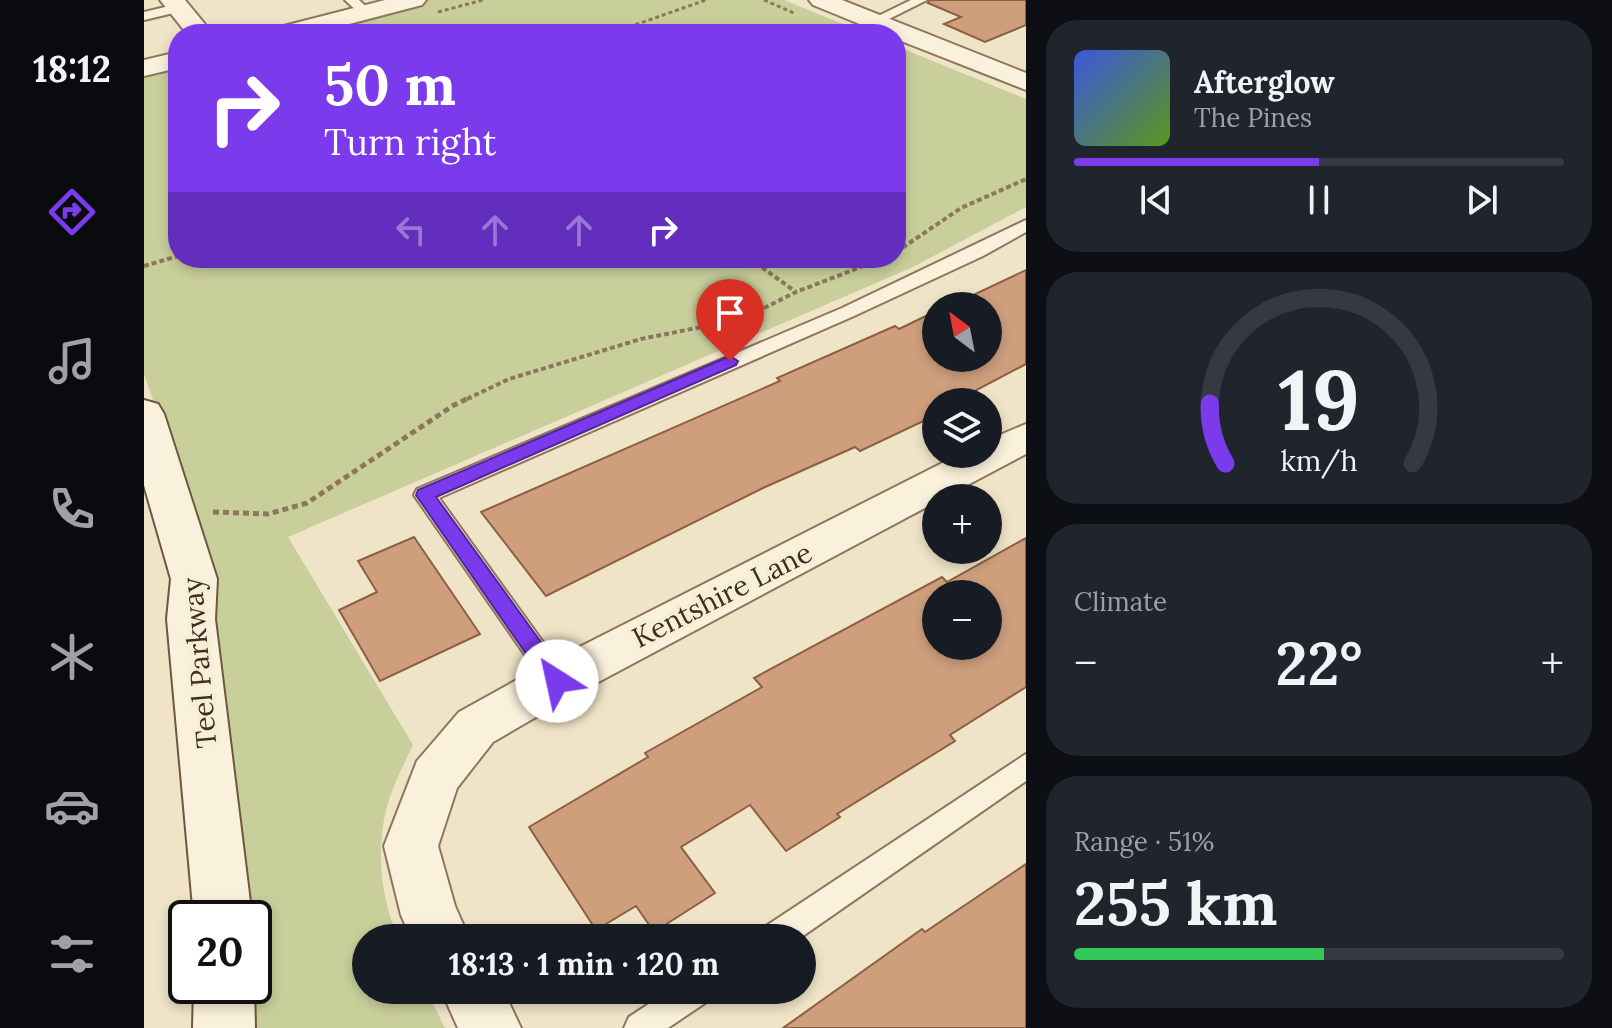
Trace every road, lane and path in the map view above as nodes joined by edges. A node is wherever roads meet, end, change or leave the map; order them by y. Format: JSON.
{"nodes":[{"id":1,"x":414,"y":0,"type":"edge"},
{"id":2,"x":706,"y":0,"type":"edge"},
{"id":3,"x":821,"y":0,"type":"edge"},
{"id":4,"x":921,"y":0,"type":"edge"},
{"id":5,"x":175,"y":4,"type":"edge"},
{"id":6,"x":358,"y":6,"type":"edge"},
{"id":7,"x":144,"y":16,"type":"edge"},
{"id":8,"x":874,"y":21,"type":"junction"},
{"id":9,"x":192,"y":24,"type":"edge"},
{"id":10,"x":308,"y":24,"type":"edge"},
{"id":11,"x":638,"y":24,"type":"edge"},
{"id":12,"x":882,"y":24,"type":"edge"},
{"id":13,"x":906,"y":33,"type":"edge"},
{"id":14,"x":168,"y":62,"type":"edge"},
{"id":15,"x":144,"y":68,"type":"edge"},
{"id":16,"x":1022,"y":76,"type":"edge"},
{"id":17,"x":1026,"y":179,"type":"edge"},
{"id":18,"x":1026,"y":225,"type":"edge"},
{"id":19,"x":906,"y":245,"type":"edge"},
{"id":20,"x":168,"y":259,"type":"edge"},
{"id":21,"x":144,"y":266,"type":"edge"},
{"id":22,"x":763,"y":268,"type":"edge"},
{"id":23,"x":858,"y":268,"type":"edge"},
{"id":24,"x":796,"y":292,"type":"junction"},
{"id":25,"x":144,"y":414,"type":"edge"},
{"id":26,"x":1026,"y":437,"type":"edge"},
{"id":27,"x":153,"y":472,"type":"edge"},
{"id":28,"x":200,"y":510,"type":"dead end"},
{"id":29,"x":557,"y":681,"type":"junction"},
{"id":30,"x":1026,"y":766,"type":"edge"},
{"id":31,"x":221,"y":900,"type":"edge"},
{"id":32,"x":434,"y":924,"type":"edge"},
{"id":33,"x":795,"y":924,"type":"edge"},
{"id":34,"x":225,"y":1004,"type":"edge"},
{"id":35,"x":478,"y":1004,"type":"edge"},
{"id":36,"x":676,"y":1004,"type":"edge"},
{"id":37,"x":224,"y":1028,"type":"edge"},
{"id":38,"x":491,"y":1028,"type":"edge"},
{"id":39,"x":640,"y":1028,"type":"edge"}],
"edges":[{"from":1,"to":6,"type":"street"},
{"from":2,"to":11,"type":"path"},
{"from":3,"to":8,"type":"street"},
{"from":4,"to":8,"type":"lane"},
{"from":5,"to":7,"type":"lane"},
{"from":5,"to":9,"type":"street"},
{"from":6,"to":10,"type":"street"},
{"from":8,"to":12,"type":"street"},
{"from":13,"to":16,"type":"street"},
{"from":14,"to":15,"type":"street"},
{"from":17,"to":19,"type":"path"},
{"from":18,"to":29,"type":"lane"},
{"from":20,"to":21,"type":"path"},
{"from":22,"to":24,"type":"path"},
{"from":23,"to":24,"type":"path"},
{"from":24,"to":28,"type":"path"},
{"from":25,"to":27,"type":"main road","name":"Teel Parkway"},
{"from":26,"to":29,"type":"street","name":"Kentshire Lane"},
{"from":27,"to":31,"type":"main road","name":"Teel Parkway"},
{"from":29,"to":32,"type":"street","name":"Kentshire Lane"},
{"from":30,"to":33,"type":"lane"},
{"from":34,"to":37,"type":"main road"},
{"from":35,"to":38,"type":"street"},
{"from":36,"to":39,"type":"lane"}]}
